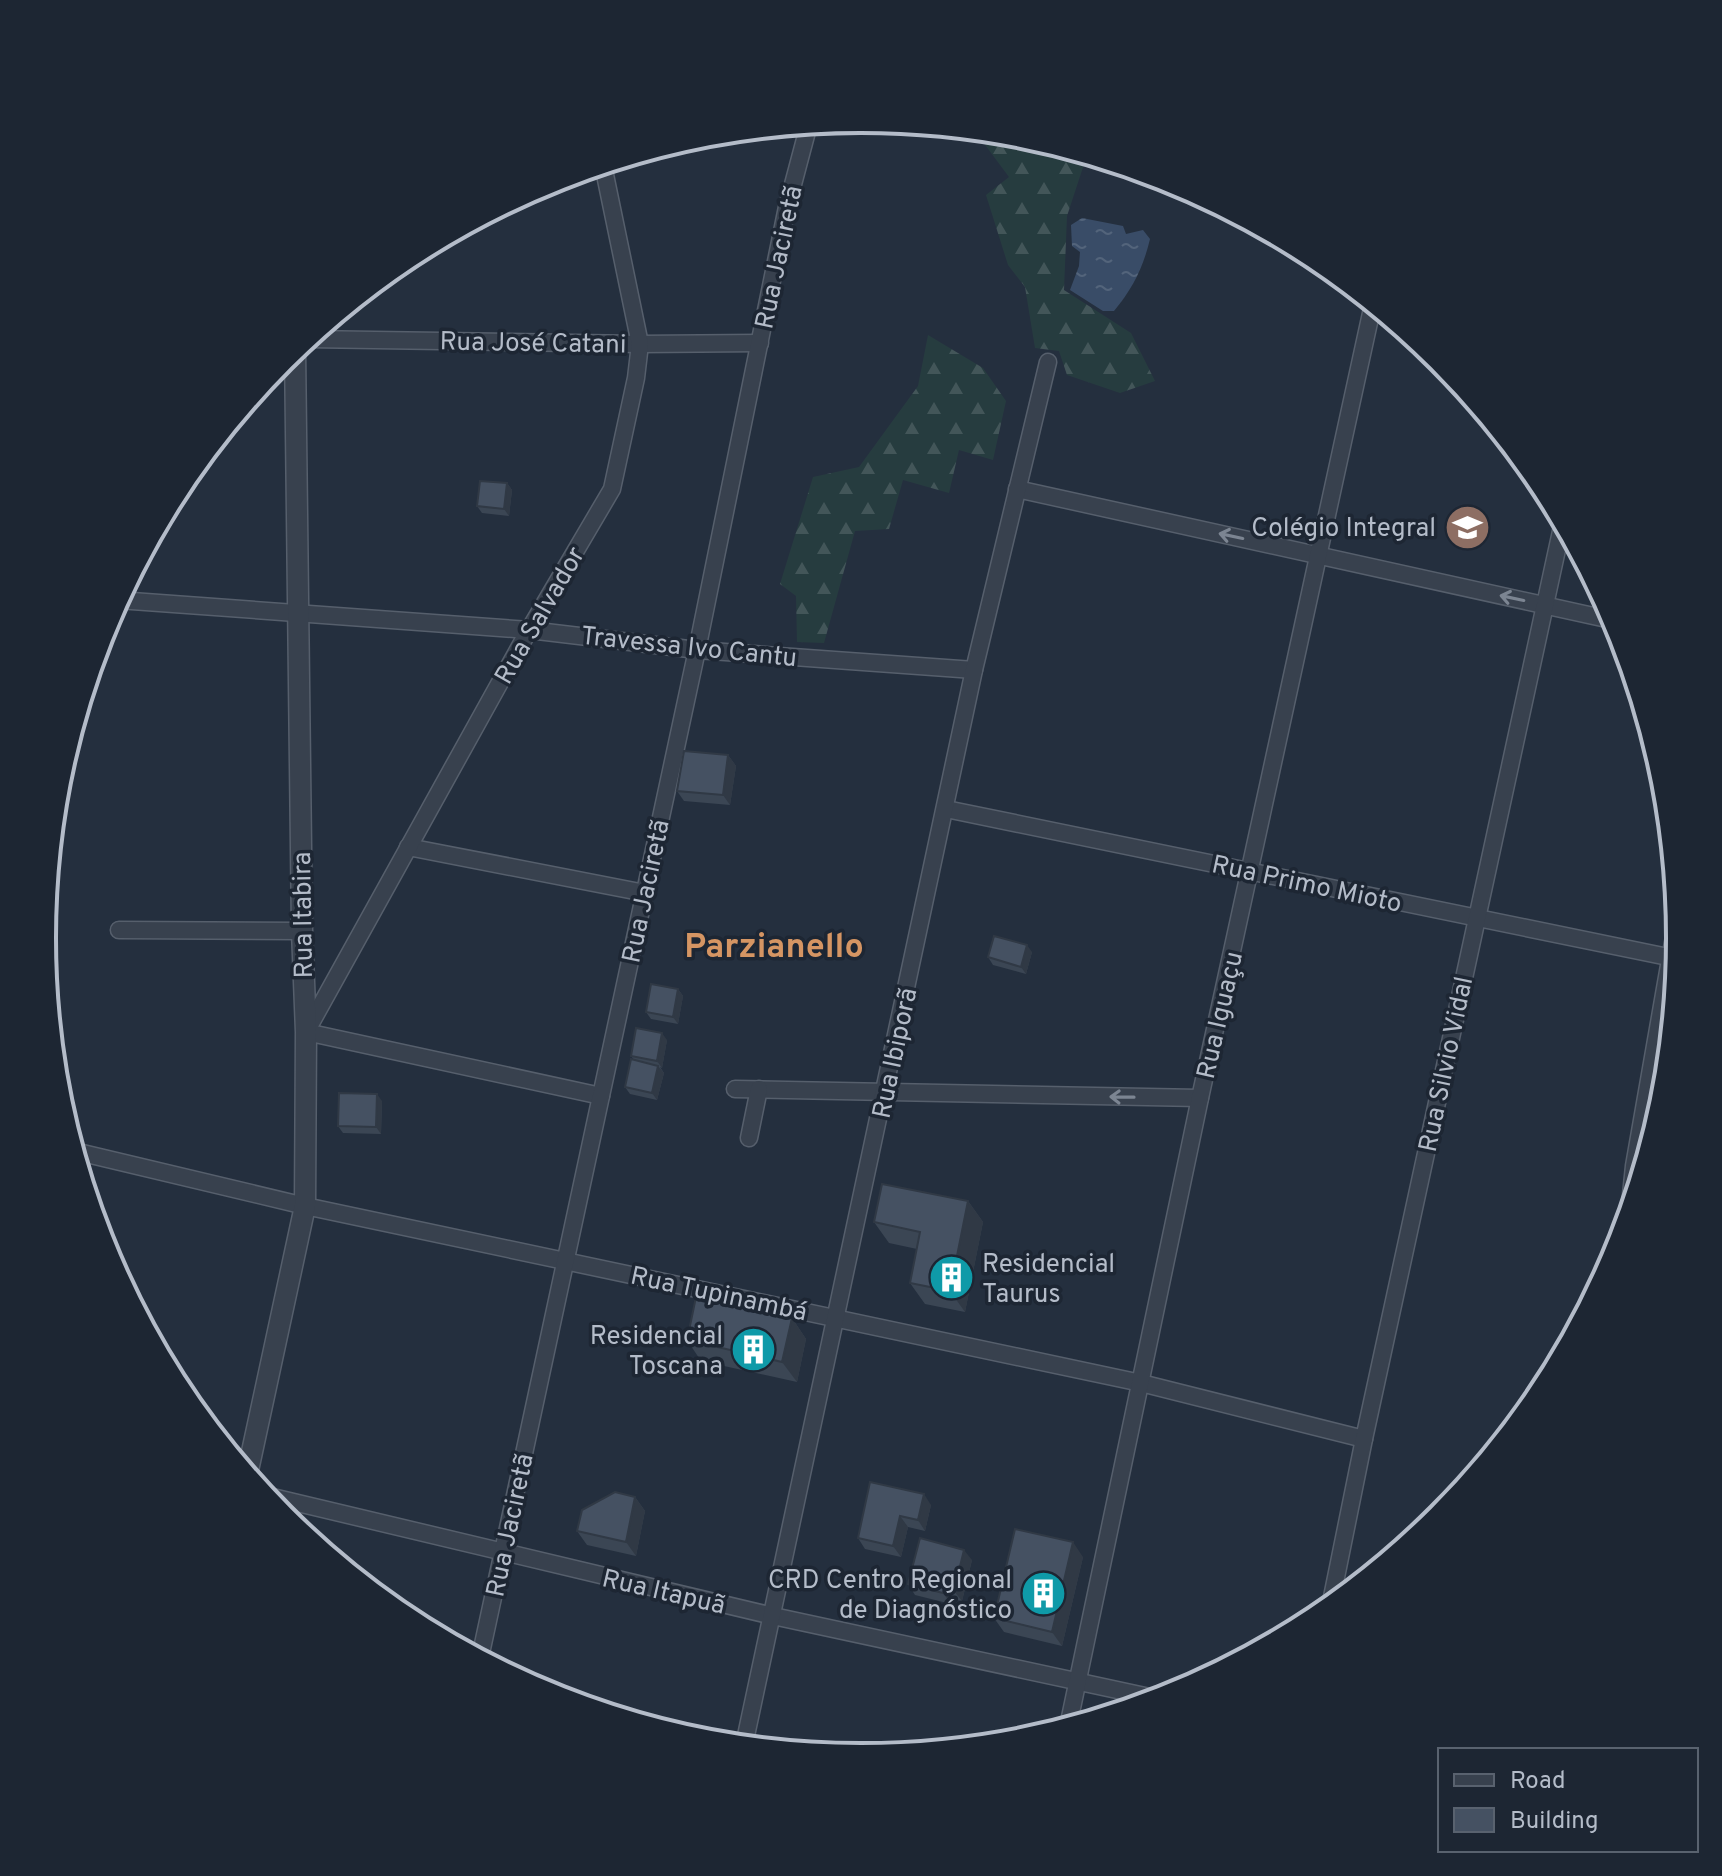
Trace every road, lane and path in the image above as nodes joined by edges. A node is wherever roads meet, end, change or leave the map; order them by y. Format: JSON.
{"nodes":[{"id":1,"x":806,"y":135,"type":"edge"},
{"id":2,"x":605,"y":175,"type":"edge"},
{"id":3,"x":1371,"y":315,"type":"edge"},
{"id":4,"x":323,"y":339,"type":"edge"},
{"id":5,"x":760,"y":343,"type":"junction"},
{"id":6,"x":640,"y":344,"type":"junction"},
{"id":7,"x":1048,"y":362,"type":"dead end"},
{"id":8,"x":295,"y":366,"type":"edge"},
{"id":9,"x":1017,"y":489,"type":"junction"},
{"id":10,"x":1559,"y":538,"type":"edge"},
{"id":11,"x":1319,"y":556,"type":"junction"},
{"id":12,"x":130,"y":601,"type":"edge"},
{"id":13,"x":1544,"y":605,"type":"junction"},
{"id":14,"x":298,"y":611,"type":"junction"},
{"id":15,"x":1599,"y":617,"type":"edge"},
{"id":16,"x":529,"y":630,"type":"junction"},
{"id":17,"x":697,"y":650,"type":"junction"},
{"id":18,"x":974,"y":670,"type":"junction"},
{"id":19,"x":946,"y":809,"type":"junction"},
{"id":20,"x":408,"y":847,"type":"junction"},
{"id":21,"x":1251,"y":872,"type":"junction"},
{"id":22,"x":645,"y":893,"type":"junction"},
{"id":23,"x":1477,"y":918,"type":"junction"},
{"id":24,"x":119,"y":930,"type":"dead end"},
{"id":25,"x":302,"y":931,"type":"junction"},
{"id":26,"x":1665,"y":956,"type":"edge"},
{"id":27,"x":1664,"y":979,"type":"edge"},
{"id":28,"x":306,"y":1032,"type":"junction"},
{"id":29,"x":735,"y":1089,"type":"dead end"},
{"id":30,"x":759,"y":1089,"type":"junction"},
{"id":31,"x":885,"y":1092,"type":"junction"},
{"id":32,"x":601,"y":1096,"type":"junction"},
{"id":33,"x":1200,"y":1098,"type":"junction"},
{"id":34,"x":749,"y":1138,"type":"dead end"},
{"id":35,"x":85,"y":1154,"type":"edge"},
{"id":36,"x":1635,"y":1158,"type":"edge"},
{"id":37,"x":305,"y":1206,"type":"junction"},
{"id":38,"x":566,"y":1260,"type":"junction"},
{"id":39,"x":837,"y":1318,"type":"junction"},
{"id":40,"x":1141,"y":1383,"type":"junction"},
{"id":41,"x":1364,"y":1439,"type":"junction"},
{"id":42,"x":250,"y":1462,"type":"edge"},
{"id":43,"x":286,"y":1500,"type":"edge"},
{"id":44,"x":504,"y":1554,"type":"junction"},
{"id":45,"x":1334,"y":1589,"type":"edge"},
{"id":46,"x":773,"y":1616,"type":"junction"},
{"id":47,"x":482,"y":1648,"type":"edge"},
{"id":48,"x":1078,"y":1680,"type":"junction"},
{"id":49,"x":1137,"y":1694,"type":"edge"},
{"id":50,"x":1070,"y":1716,"type":"edge"},
{"id":51,"x":746,"y":1735,"type":"edge"}],
"edges":[{"from":1,"to":5,"type":"street","name":"Rua Jaciretã"},
{"from":2,"to":6,"type":"street","name":"Rua Salvador"},
{"from":3,"to":11,"type":"street","name":"Rua Iguaçu"},
{"from":4,"to":6,"type":"street","name":"Rua José Catani"},
{"from":5,"to":6,"type":"street","name":"Rua José Catani"},
{"from":5,"to":17,"type":"street","name":"Rua Jaciretã"},
{"from":6,"to":16,"type":"street","name":"Rua Salvador"},
{"from":7,"to":9,"type":"street","name":"Rua Ibiporã"},
{"from":8,"to":14,"type":"street","name":"Rua Itabira"},
{"from":11,"to":9,"type":"street","one_way":true},
{"from":9,"to":18,"type":"street","name":"Rua Ibiporã"},
{"from":10,"to":13,"type":"street","name":"Rua Silvio Vidal"},
{"from":13,"to":11,"type":"street","one_way":true},
{"from":11,"to":21,"type":"street","name":"Rua Iguaçu"},
{"from":12,"to":14,"type":"street","name":"Travessa Ivo Cantu"},
{"from":13,"to":15,"type":"street"},
{"from":13,"to":23,"type":"street","name":"Rua Silvio Vidal"},
{"from":14,"to":16,"type":"street","name":"Travessa Ivo Cantu"},
{"from":14,"to":25,"type":"street","name":"Rua Itabira"},
{"from":16,"to":17,"type":"street","name":"Travessa Ivo Cantu"},
{"from":16,"to":20,"type":"street","name":"Rua Salvador"},
{"from":17,"to":18,"type":"street","name":"Travessa Ivo Cantu"},
{"from":17,"to":22,"type":"street","name":"Rua Jaciretã"},
{"from":18,"to":19,"type":"street","name":"Rua Ibiporã"},
{"from":19,"to":21,"type":"street","name":"Rua Primo Mioto"},
{"from":19,"to":31,"type":"street","name":"Rua Ibiporã"},
{"from":20,"to":22,"type":"street"},
{"from":20,"to":28,"type":"street","name":"Rua Salvador"},
{"from":21,"to":23,"type":"street","name":"Rua Primo Mioto"},
{"from":21,"to":33,"type":"street","name":"Rua Iguaçu"},
{"from":22,"to":32,"type":"street","name":"Rua Jaciretã"},
{"from":23,"to":26,"type":"street","name":"Rua Primo Mioto"},
{"from":23,"to":41,"type":"street","name":"Rua Silvio Vidal"},
{"from":24,"to":25,"type":"street"},
{"from":25,"to":28,"type":"street","name":"Rua Itabira"},
{"from":27,"to":36,"type":"street"},
{"from":28,"to":32,"type":"street"},
{"from":28,"to":37,"type":"street","name":"Rua Itabira"},
{"from":29,"to":30,"type":"street"},
{"from":30,"to":31,"type":"street"},
{"from":30,"to":34,"type":"street"},
{"from":33,"to":31,"type":"street","one_way":true},
{"from":31,"to":39,"type":"street","name":"Rua Ibiporã"},
{"from":32,"to":38,"type":"street","name":"Rua Jaciretã"},
{"from":33,"to":40,"type":"street","name":"Rua Iguaçu"},
{"from":35,"to":37,"type":"street","name":"Rua Tupinambá"},
{"from":37,"to":38,"type":"street","name":"Rua Tupinambá"},
{"from":37,"to":42,"type":"street","name":"Rua Itabira"},
{"from":38,"to":39,"type":"street","name":"Rua Tupinambá"},
{"from":38,"to":44,"type":"street","name":"Rua Jaciretã"},
{"from":39,"to":40,"type":"street","name":"Rua Tupinambá"},
{"from":39,"to":46,"type":"street","name":"Rua Ibiporã"},
{"from":40,"to":41,"type":"street","name":"Rua Tupinambá"},
{"from":40,"to":48,"type":"street","name":"Rua Iguaçu"},
{"from":41,"to":45,"type":"street","name":"Rua Silvio Vidal"},
{"from":43,"to":44,"type":"street","name":"Rua Itapuã"},
{"from":44,"to":46,"type":"street","name":"Rua Itapuã"},
{"from":44,"to":47,"type":"street","name":"Rua Jaciretã"},
{"from":46,"to":48,"type":"street","name":"Rua Itapuã"},
{"from":46,"to":51,"type":"street","name":"Rua Ibiporã"},
{"from":48,"to":49,"type":"street","name":"Rua Itapuã"},
{"from":48,"to":50,"type":"street","name":"Rua Iguaçu"}]}
